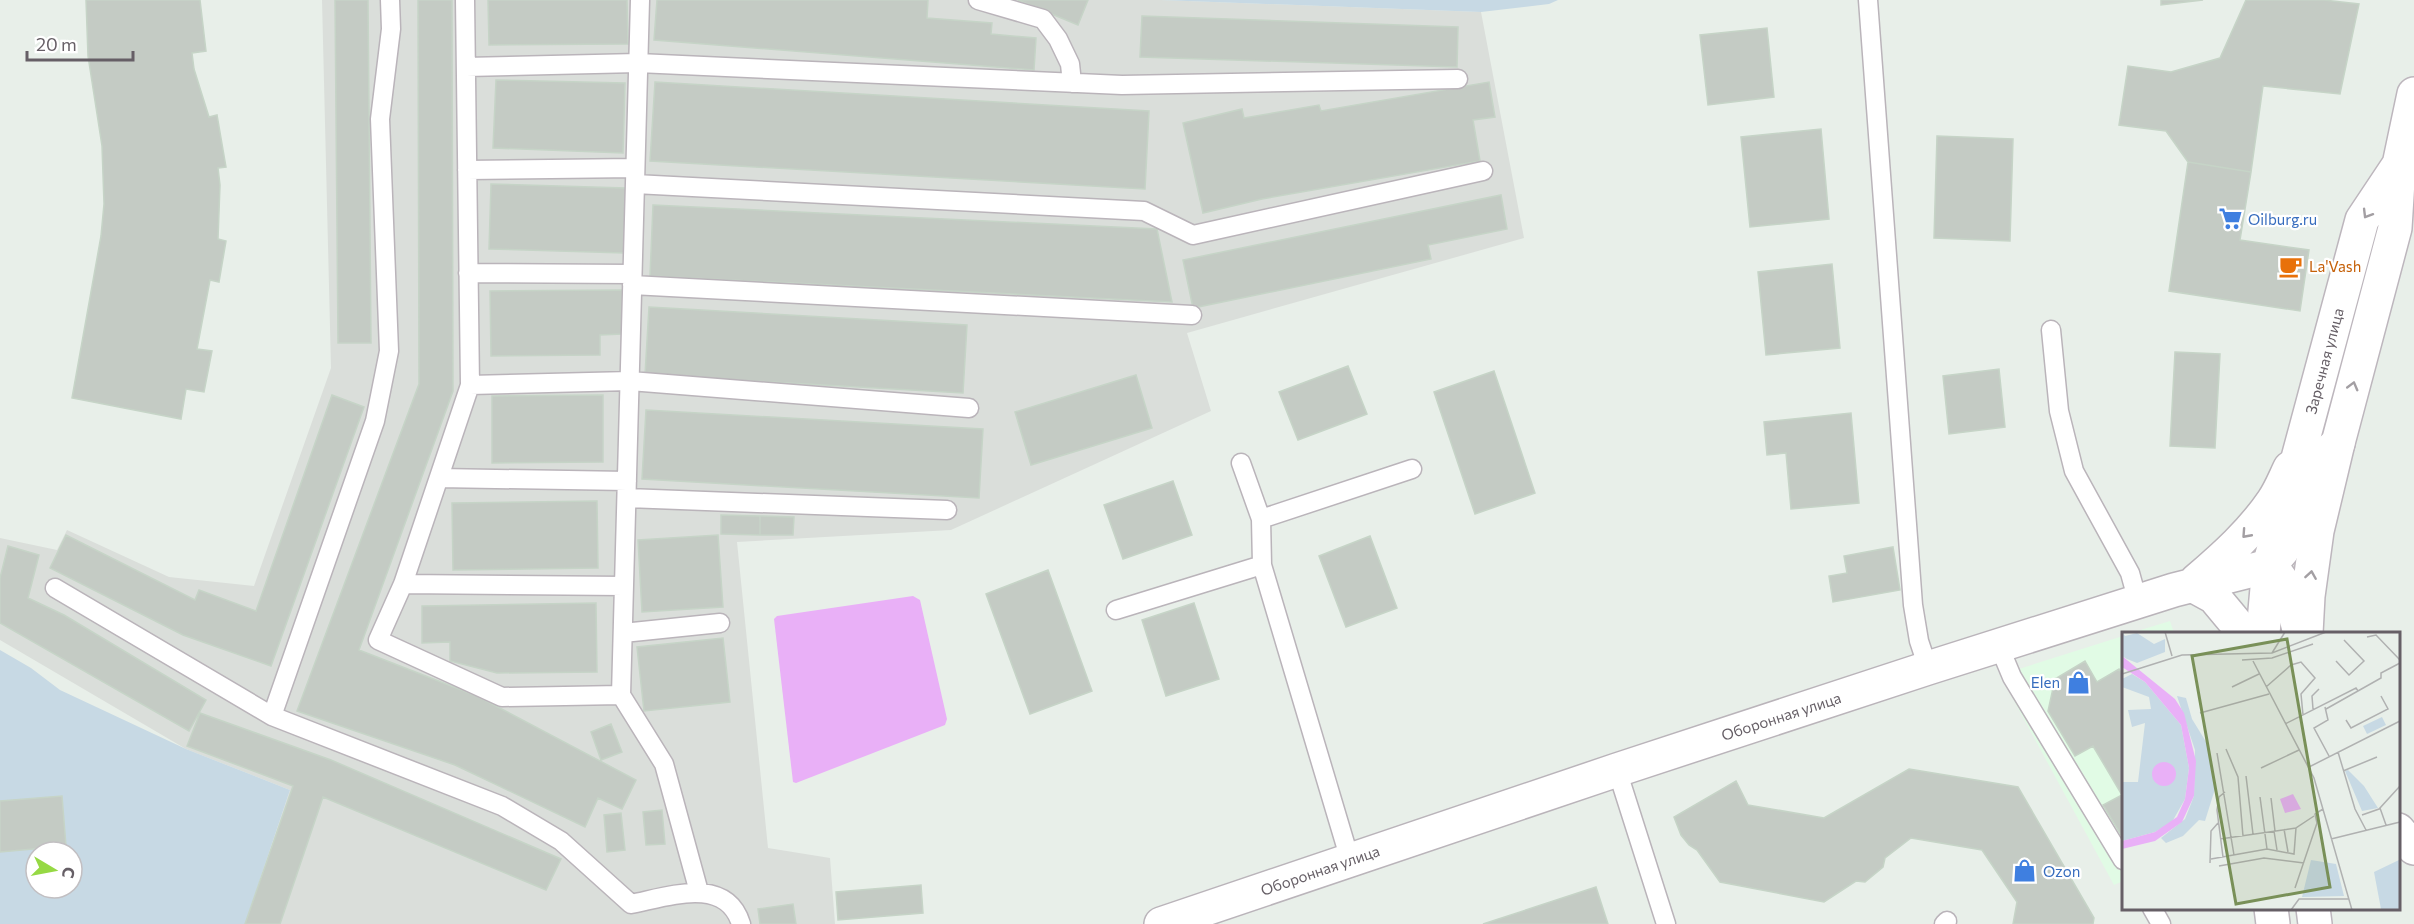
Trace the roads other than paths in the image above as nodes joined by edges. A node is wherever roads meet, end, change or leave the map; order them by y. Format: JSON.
{"nodes":[{"id":1,"x":390,"y":0,"type":"edge"},
{"id":2,"x":465,"y":0,"type":"edge"},
{"id":3,"x":640,"y":0,"type":"edge"},
{"id":4,"x":978,"y":0,"type":"edge"},
{"id":5,"x":1868,"y":0,"type":"edge"},
{"id":6,"x":638,"y":63,"type":"junction"},
{"id":7,"x":466,"y":67,"type":"junction"},
{"id":8,"x":1458,"y":79,"type":"dead end"},
{"id":9,"x":1072,"y":83,"type":"junction"},
{"id":10,"x":2414,"y":93,"type":"edge"},
{"id":11,"x":2399,"y":165,"type":"junction"},
{"id":12,"x":467,"y":170,"type":"junction"},
{"id":13,"x":1483,"y":171,"type":"dead end"},
{"id":14,"x":635,"y":176,"type":"junction"},
{"id":15,"x":468,"y":273,"type":"junction"},
{"id":16,"x":632,"y":279,"type":"junction"},
{"id":17,"x":1192,"y":315,"type":"dead end"},
{"id":18,"x":2050,"y":330,"type":"dead end"},
{"id":19,"x":630,"y":381,"type":"junction"},
{"id":20,"x":470,"y":385,"type":"junction"},
{"id":21,"x":969,"y":408,"type":"dead end"},
{"id":22,"x":2338,"y":443,"type":"junction"},
{"id":23,"x":2299,"y":450,"type":"junction"},
{"id":24,"x":1241,"y":463,"type":"dead end"},
{"id":25,"x":1412,"y":469,"type":"dead end"},
{"id":26,"x":439,"y":478,"type":"junction"},
{"id":27,"x":627,"y":489,"type":"junction"},
{"id":28,"x":947,"y":510,"type":"dead end"},
{"id":29,"x":1261,"y":519,"type":"junction"},
{"id":30,"x":1262,"y":565,"type":"junction"},
{"id":31,"x":2269,"y":566,"type":"junction"},
{"id":32,"x":403,"y":584,"type":"junction"},
{"id":33,"x":2192,"y":585,"type":"junction"},
{"id":34,"x":624,"y":586,"type":"junction"},
{"id":35,"x":55,"y":588,"type":"dead end"},
{"id":36,"x":2138,"y":602,"type":"junction"},
{"id":37,"x":1116,"y":610,"type":"dead end"},
{"id":38,"x":720,"y":623,"type":"dead end"},
{"id":39,"x":2243,"y":632,"type":"edge"},
{"id":40,"x":2263,"y":632,"type":"edge"},
{"id":41,"x":2300,"y":632,"type":"edge"},
{"id":42,"x":2306,"y":632,"type":"edge"},
{"id":43,"x":623,"y":633,"type":"junction"},
{"id":44,"x":1999,"y":646,"type":"junction"},
{"id":45,"x":1928,"y":668,"type":"junction"},
{"id":46,"x":621,"y":695,"type":"junction"},
{"id":47,"x":272,"y":716,"type":"junction"},
{"id":48,"x":1617,"y":770,"type":"junction"},
{"id":49,"x":2399,"y":832,"type":"edge"},
{"id":50,"x":2414,"y":848,"type":"edge"},
{"id":51,"x":2122,"y":858,"type":"edge"},
{"id":52,"x":1350,"y":860,"type":"junction"},
{"id":53,"x":699,"y":892,"type":"junction"},
{"id":54,"x":2153,"y":909,"type":"edge"},
{"id":55,"x":2271,"y":909,"type":"edge"},
{"id":56,"x":2313,"y":909,"type":"edge"},
{"id":57,"x":1169,"y":923,"type":"edge"},
{"id":58,"x":741,"y":924,"type":"edge"},
{"id":59,"x":1666,"y":924,"type":"edge"},
{"id":60,"x":2161,"y":924,"type":"edge"},
{"id":61,"x":2273,"y":924,"type":"edge"},
{"id":62,"x":2315,"y":924,"type":"edge"}],
"edges":[{"from":1,"to":47,"type":"lane"},
{"from":2,"to":7,"type":"lane"},
{"from":3,"to":6,"type":"lane"},
{"from":4,"to":9,"type":"lane"},
{"from":5,"to":45,"type":"lane"},
{"from":6,"to":7,"type":"lane"},
{"from":6,"to":9,"type":"lane"},
{"from":6,"to":14,"type":"lane"},
{"from":7,"to":12,"type":"lane"},
{"from":8,"to":9,"type":"lane"},
{"from":10,"to":11,"type":"street","name":"Заречная улица"},
{"from":22,"to":11,"type":"street","name":"Заречная улица","one_way":true},
{"from":11,"to":23,"type":"street","name":"Заречная улица","one_way":true},
{"from":12,"to":14,"type":"lane"},
{"from":12,"to":15,"type":"lane"},
{"from":13,"to":14,"type":"lane"},
{"from":14,"to":16,"type":"lane"},
{"from":15,"to":16,"type":"lane"},
{"from":15,"to":20,"type":"lane"},
{"from":16,"to":17,"type":"lane"},
{"from":16,"to":19,"type":"lane"},
{"from":18,"to":36,"type":"lane"},
{"from":19,"to":20,"type":"lane"},
{"from":19,"to":21,"type":"lane"},
{"from":19,"to":27,"type":"lane"},
{"from":20,"to":26,"type":"lane"},
{"from":22,"to":31,"type":"street"},
{"from":42,"to":22,"type":"street","name":"Заречная улица","one_way":true},
{"from":23,"to":31,"type":"street","name":"Заречная улица"},
{"from":23,"to":33,"type":"street","one_way":true},
{"from":24,"to":29,"type":"lane"},
{"from":25,"to":29,"type":"lane"},
{"from":26,"to":27,"type":"lane"},
{"from":26,"to":32,"type":"lane"},
{"from":27,"to":28,"type":"lane"},
{"from":27,"to":34,"type":"lane"},
{"from":29,"to":30,"type":"lane"},
{"from":30,"to":37,"type":"lane"},
{"from":30,"to":52,"type":"lane"},
{"from":31,"to":33,"type":"street","name":"Оборонная улица"},
{"from":31,"to":40,"type":"street","name":"Заречная улица"},
{"from":31,"to":41,"type":"street"},
{"from":32,"to":34,"type":"lane"},
{"from":32,"to":46,"type":"lane"},
{"from":33,"to":36,"type":"street","name":"Оборонная улица"},
{"from":33,"to":39,"type":"street"},
{"from":34,"to":43,"type":"lane"},
{"from":35,"to":47,"type":"lane"},
{"from":36,"to":44,"type":"street","name":"Оборонная улица"},
{"from":38,"to":43,"type":"lane"},
{"from":43,"to":46,"type":"lane"},
{"from":44,"to":45,"type":"street","name":"Оборонная улица"},
{"from":44,"to":51,"type":"lane"},
{"from":45,"to":48,"type":"street","name":"Оборонная улица"},
{"from":46,"to":53,"type":"lane"},
{"from":47,"to":53,"type":"lane"},
{"from":48,"to":52,"type":"street","name":"Оборонная улица"},
{"from":48,"to":59,"type":"lane"},
{"from":49,"to":50,"type":"street"},
{"from":52,"to":57,"type":"street","name":"Оборонная улица"},
{"from":53,"to":58,"type":"lane"},
{"from":54,"to":60,"type":"lane"},
{"from":55,"to":61,"type":"street"},
{"from":56,"to":62,"type":"street"}]}
